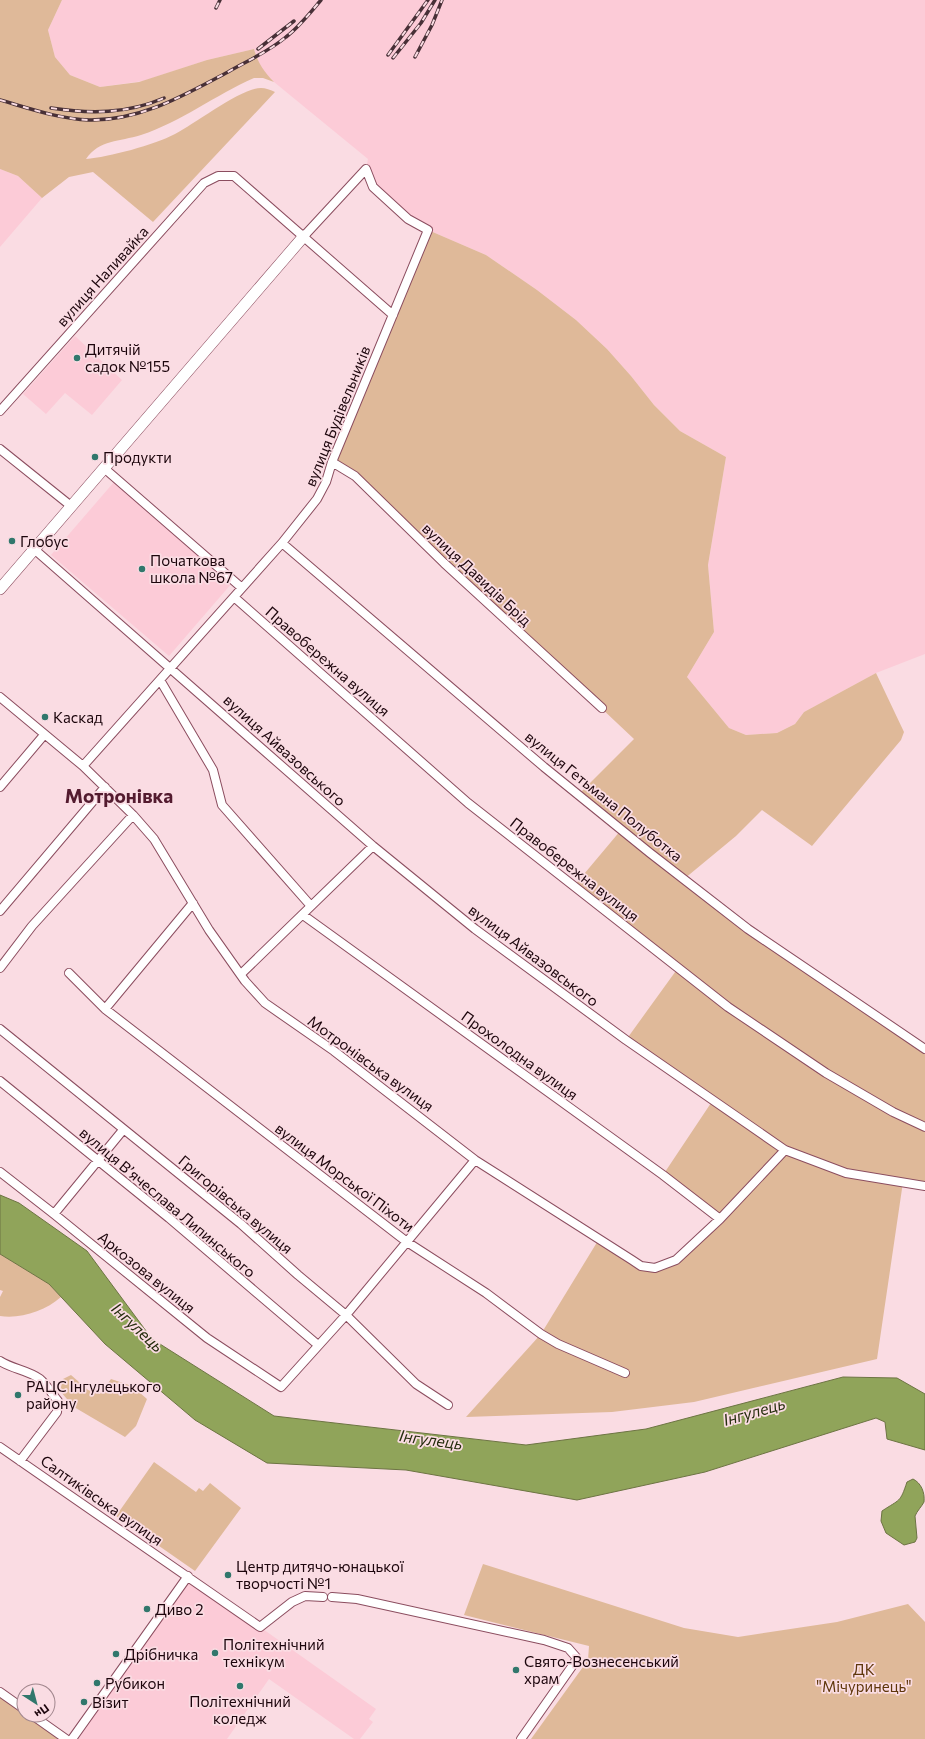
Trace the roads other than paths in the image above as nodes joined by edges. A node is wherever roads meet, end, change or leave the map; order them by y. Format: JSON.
{"nodes":[{"id":1,"x":304,"y":236,"type":"junction"},
{"id":2,"x":393,"y":315,"type":"junction"},
{"id":3,"x":0,"y":411,"type":"edge"},
{"id":4,"x":0,"y":449,"type":"edge"},
{"id":5,"x":332,"y":462,"type":"junction"},
{"id":6,"x":104,"y":468,"type":"junction"},
{"id":7,"x":71,"y":506,"type":"junction"},
{"id":8,"x":282,"y":543,"type":"junction"},
{"id":9,"x":34,"y":549,"type":"junction"},
{"id":10,"x":242,"y":588,"type":"junction"},
{"id":11,"x":0,"y":589,"type":"edge"},
{"id":12,"x":234,"y":597,"type":"junction"},
{"id":13,"x":171,"y":667,"type":"junction"},
{"id":14,"x":160,"y":680,"type":"junction"},
{"id":15,"x":0,"y":696,"type":"edge"},
{"id":16,"x":602,"y":708,"type":"dead end"},
{"id":17,"x":44,"y":735,"type":"junction"},
{"id":18,"x":83,"y":766,"type":"junction"},
{"id":19,"x":0,"y":786,"type":"edge"},
{"id":20,"x":105,"y":787,"type":"junction"},
{"id":21,"x":133,"y":814,"type":"junction"},
{"id":22,"x":373,"y":846,"type":"junction"},
{"id":23,"x":193,"y":903,"type":"junction"},
{"id":24,"x":311,"y":906,"type":"junction"},
{"id":25,"x":0,"y":911,"type":"edge"},
{"id":26,"x":304,"y":915,"type":"junction"},
{"id":27,"x":0,"y":968,"type":"edge"},
{"id":28,"x":69,"y":973,"type":"dead end"},
{"id":29,"x":241,"y":974,"type":"junction"},
{"id":30,"x":105,"y":1010,"type":"junction"},
{"id":31,"x":0,"y":1029,"type":"edge"},
{"id":32,"x":925,"y":1049,"type":"edge"},
{"id":33,"x":0,"y":1081,"type":"edge"},
{"id":34,"x":925,"y":1127,"type":"edge"},
{"id":35,"x":123,"y":1130,"type":"junction"},
{"id":36,"x":785,"y":1150,"type":"junction"},
{"id":37,"x":475,"y":1160,"type":"junction"},
{"id":38,"x":98,"y":1162,"type":"junction"},
{"id":39,"x":0,"y":1172,"type":"edge"},
{"id":40,"x":925,"y":1186,"type":"edge"},
{"id":41,"x":54,"y":1214,"type":"junction"},
{"id":42,"x":720,"y":1219,"type":"junction"},
{"id":43,"x":407,"y":1242,"type":"junction"},
{"id":44,"x":346,"y":1314,"type":"junction"},
{"id":45,"x":318,"y":1345,"type":"junction"},
{"id":46,"x":0,"y":1361,"type":"edge"},
{"id":47,"x":625,"y":1373,"type":"dead end"},
{"id":48,"x":448,"y":1406,"type":"dead end"},
{"id":49,"x":0,"y":1447,"type":"edge"},
{"id":50,"x":20,"y":1461,"type":"junction"},
{"id":51,"x":188,"y":1576,"type":"junction"},
{"id":52,"x":323,"y":1596,"type":"dead end"},
{"id":53,"x":332,"y":1597,"type":"dead end"},
{"id":54,"x":0,"y":1692,"type":"edge"},
{"id":55,"x":16,"y":1703,"type":"edge"},
{"id":56,"x":43,"y":1723,"type":"edge"},
{"id":57,"x":66,"y":1739,"type":"edge"},
{"id":58,"x":72,"y":1739,"type":"edge"},
{"id":59,"x":521,"y":1739,"type":"edge"}],
"edges":[{"from":1,"to":2,"type":"street"},
{"from":1,"to":2,"type":"street","name":"вулиця Будівельників"},
{"from":1,"to":3,"type":"street","name":"вулиця Наливайка"},
{"from":1,"to":6,"type":"street"},
{"from":2,"to":5,"type":"street","name":"вулиця Будівельників"},
{"from":4,"to":7,"type":"street"},
{"from":5,"to":8,"type":"street","name":"вулиця Будівельників"},
{"from":5,"to":16,"type":"street","name":"вулиця Давидів Брід"},
{"from":6,"to":7,"type":"street"},
{"from":6,"to":10,"type":"street"},
{"from":7,"to":9,"type":"street"},
{"from":8,"to":10,"type":"street","name":"вулиця Будівельників"},
{"from":8,"to":32,"type":"street","name":"вулиця Гетьмана Полуботка"},
{"from":9,"to":11,"type":"street"},
{"from":9,"to":13,"type":"street","name":"вулиця Айвазовського"},
{"from":10,"to":12,"type":"street","name":"вулиця Будівельників"},
{"from":12,"to":13,"type":"street","name":"вулиця Будівельників"},
{"from":12,"to":34,"type":"street","name":"Правобережна вулиця"},
{"from":13,"to":14,"type":"street","name":"вулиця Будівельників"},
{"from":13,"to":22,"type":"street","name":"вулиця Айвазовського"},
{"from":14,"to":18,"type":"street","name":"вулиця Будівельників"},
{"from":14,"to":24,"type":"street"},
{"from":15,"to":17,"type":"street","name":"Мотронівська вулиця"},
{"from":17,"to":18,"type":"street","name":"Мотронівська вулиця"},
{"from":17,"to":19,"type":"street"},
{"from":18,"to":20,"type":"street","name":"Мотронівська вулиця"},
{"from":20,"to":21,"type":"street","name":"Мотронівська вулиця"},
{"from":20,"to":25,"type":"street"},
{"from":21,"to":23,"type":"street","name":"Мотронівська вулиця"},
{"from":21,"to":27,"type":"street"},
{"from":22,"to":24,"type":"street"},
{"from":22,"to":36,"type":"street","name":"вулиця Айвазовського"},
{"from":23,"to":29,"type":"street","name":"Мотронівська вулиця"},
{"from":23,"to":30,"type":"street"},
{"from":24,"to":26,"type":"street"},
{"from":26,"to":29,"type":"street"},
{"from":26,"to":42,"type":"street","name":"Прохолодна вулиця"},
{"from":28,"to":30,"type":"street","name":"вулиця Морської Піхоти"},
{"from":29,"to":37,"type":"street","name":"Мотронівська вулиця"},
{"from":30,"to":43,"type":"street","name":"вулиця Морської Піхоти"},
{"from":31,"to":35,"type":"street","name":"Григорівська вулиця"},
{"from":33,"to":38,"type":"street","name":"вулиця В’ячеслава Липинського"},
{"from":35,"to":38,"type":"street"},
{"from":35,"to":44,"type":"street","name":"Григорівська вулиця"},
{"from":36,"to":40,"type":"street","name":"вулиця Айвазовського"},
{"from":36,"to":42,"type":"street","name":"Мотронівська вулиця"},
{"from":37,"to":42,"type":"street","name":"Мотронівська вулиця"},
{"from":37,"to":43,"type":"street"},
{"from":38,"to":41,"type":"street"},
{"from":38,"to":45,"type":"street","name":"вулиця В’ячеслава Липинського"},
{"from":39,"to":41,"type":"street","name":"Аркозова вулиця"},
{"from":41,"to":45,"type":"street","name":"Аркозова вулиця"},
{"from":43,"to":44,"type":"street"},
{"from":43,"to":47,"type":"street","name":"вулиця Морської Піхоти"},
{"from":44,"to":45,"type":"street"},
{"from":44,"to":48,"type":"street","name":"Григорівська вулиця"},
{"from":46,"to":50,"type":"street"},
{"from":49,"to":50,"type":"street","name":"Салтиківська вулиця"},
{"from":50,"to":51,"type":"street","name":"Салтиківська вулиця"},
{"from":51,"to":52,"type":"street","name":"Салтиківська вулиця"},
{"from":51,"to":58,"type":"street"},
{"from":53,"to":59,"type":"street"},
{"from":54,"to":55,"type":"street"},
{"from":56,"to":57,"type":"street"}]}
